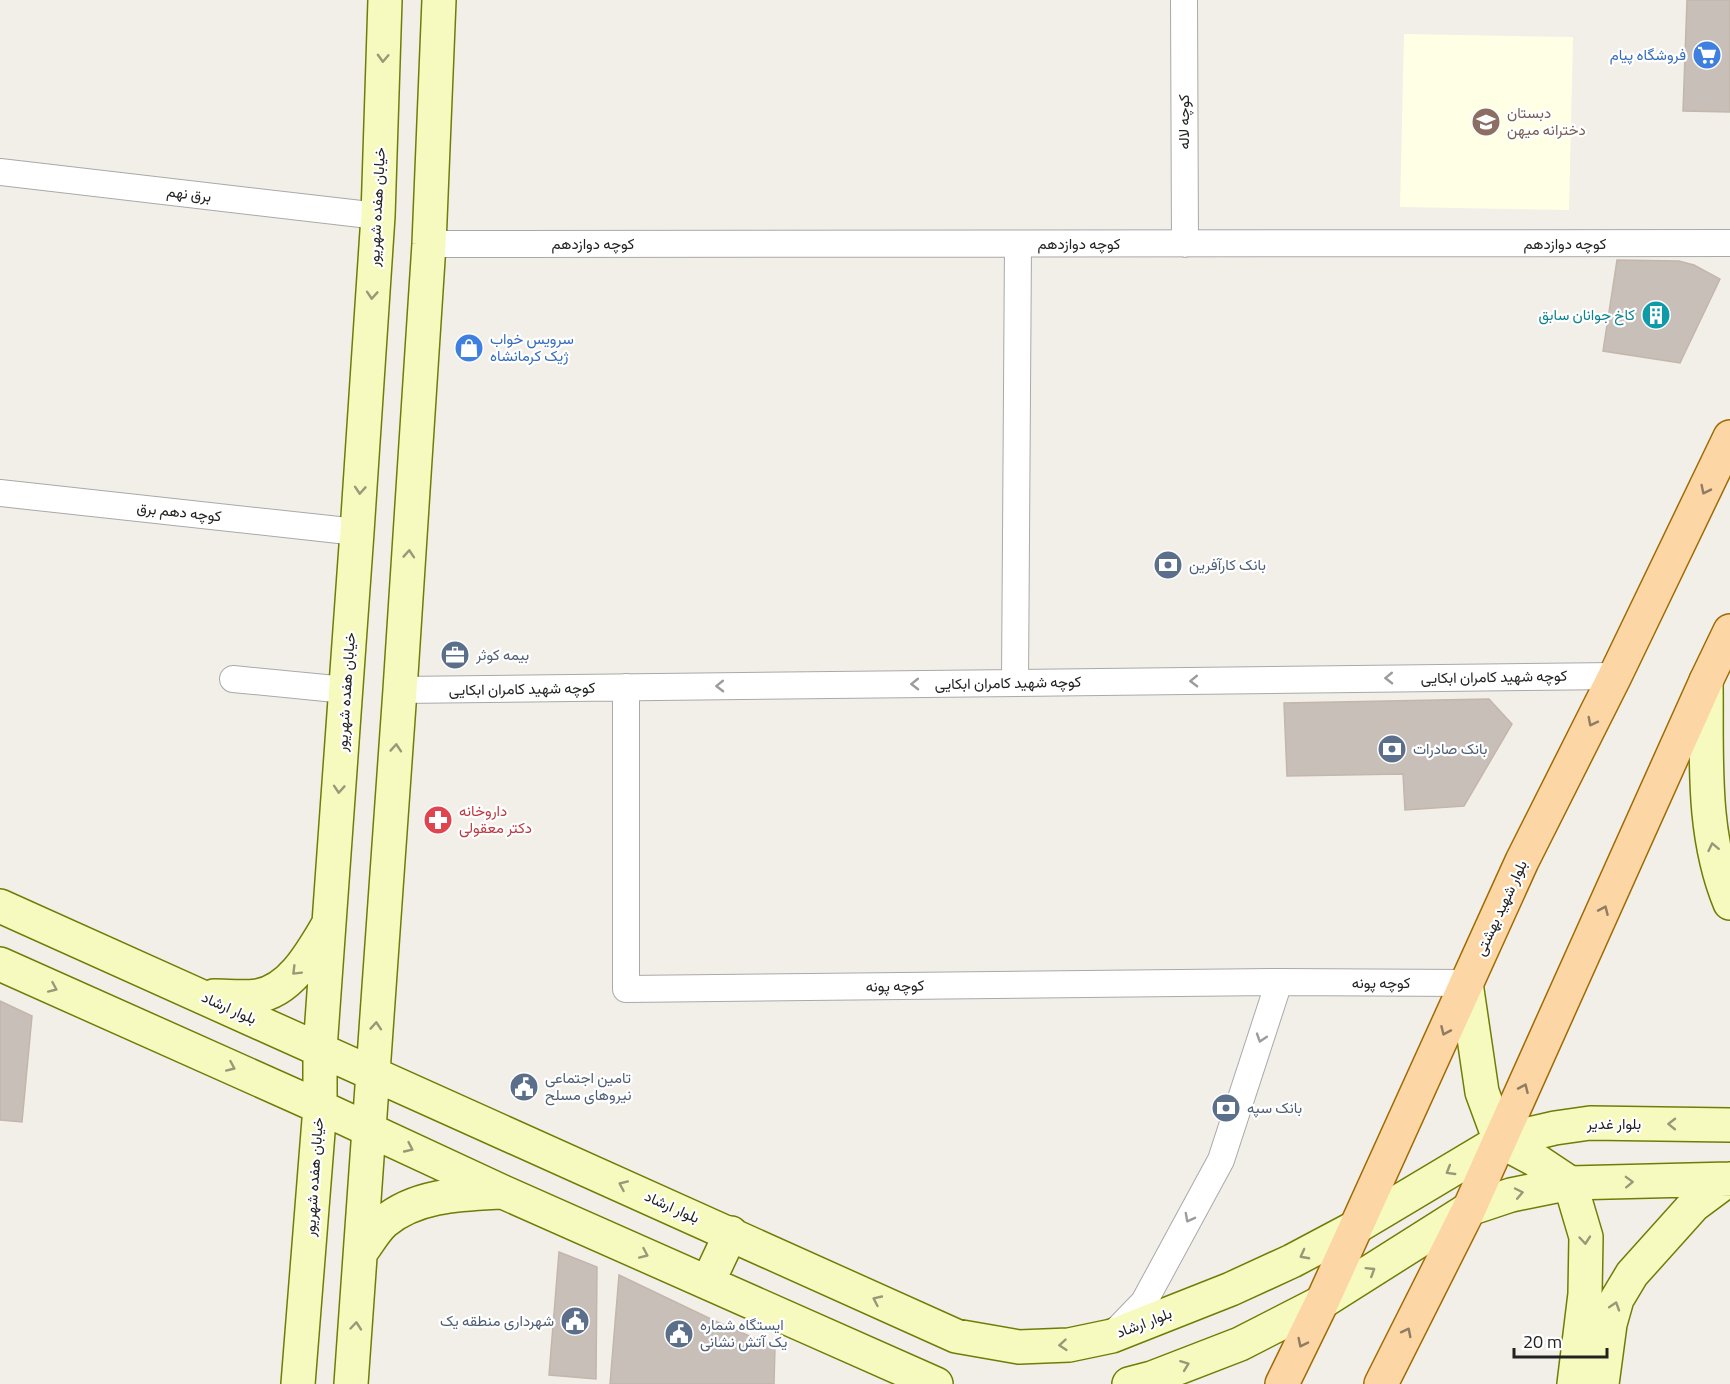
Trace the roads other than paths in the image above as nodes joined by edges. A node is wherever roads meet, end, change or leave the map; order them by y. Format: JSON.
{"nodes":[{"id":1,"x":385,"y":0,"type":"edge"},
{"id":2,"x":439,"y":0,"type":"edge"},
{"id":3,"x":1184,"y":0,"type":"edge"},
{"id":4,"x":0,"y":172,"type":"edge"},
{"id":5,"x":378,"y":216,"type":"junction"},
{"id":6,"x":1730,"y":243,"type":"edge"},
{"id":7,"x":429,"y":244,"type":"junction"},
{"id":8,"x":1018,"y":244,"type":"junction"},
{"id":9,"x":1185,"y":244,"type":"junction"},
{"id":10,"x":1730,"y":437,"type":"edge"},
{"id":11,"x":0,"y":493,"type":"edge"},
{"id":12,"x":357,"y":532,"type":"junction"},
{"id":13,"x":1730,"y":632,"type":"edge"},
{"id":14,"x":1615,"y":676,"type":"junction"},
{"id":15,"x":233,"y":679,"type":"dead end"},
{"id":16,"x":1706,"y":681,"type":"junction"},
{"id":17,"x":1015,"y":683,"type":"junction"},
{"id":18,"x":626,"y":687,"type":"junction"},
{"id":19,"x":346,"y":690,"type":"junction"},
{"id":20,"x":400,"y":690,"type":"junction"},
{"id":21,"x":1730,"y":903,"type":"edge"},
{"id":22,"x":0,"y":906,"type":"edge"},
{"id":23,"x":329,"y":924,"type":"junction"},
{"id":24,"x":0,"y":964,"type":"edge"},
{"id":25,"x":1279,"y":982,"type":"junction"},
{"id":26,"x":1466,"y":983,"type":"junction"},
{"id":27,"x":203,"y":996,"type":"junction"},
{"id":28,"x":320,"y":1049,"type":"junction"},
{"id":29,"x":373,"y":1073,"type":"junction"},
{"id":30,"x":320,"y":1107,"type":"junction"},
{"id":31,"x":1730,"y":1125,"type":"edge"},
{"id":32,"x":370,"y":1130,"type":"junction"},
{"id":33,"x":1500,"y":1141,"type":"junction"},
{"id":34,"x":1730,"y":1179,"type":"edge"},
{"id":35,"x":1570,"y":1183,"type":"junction"},
{"id":36,"x":503,"y":1192,"type":"junction"},
{"id":37,"x":1469,"y":1209,"type":"junction"},
{"id":38,"x":1356,"y":1227,"type":"junction"},
{"id":39,"x":731,"y":1233,"type":"junction"},
{"id":40,"x":361,"y":1252,"type":"junction"},
{"id":41,"x":708,"y":1282,"type":"junction"},
{"id":42,"x":1322,"y":1302,"type":"junction"},
{"id":43,"x":1112,"y":1336,"type":"junction"},
{"id":44,"x":298,"y":1384,"type":"edge"},
{"id":45,"x":351,"y":1384,"type":"edge"},
{"id":46,"x":936,"y":1384,"type":"edge"},
{"id":47,"x":1129,"y":1384,"type":"edge"},
{"id":48,"x":1282,"y":1384,"type":"edge"},
{"id":49,"x":1380,"y":1384,"type":"edge"},
{"id":50,"x":1574,"y":1384,"type":"edge"},
{"id":51,"x":1602,"y":1384,"type":"edge"}],
"edges":[{"from":1,"to":5,"type":"main road","name":"خیابان هفده شهریور","one_way":true},
{"from":2,"to":7,"type":"main road"},
{"from":3,"to":9,"type":"street","name":"کوچه لاله"},
{"from":4,"to":5,"type":"street","name":"برق نهم"},
{"from":5,"to":12,"type":"main road","name":"خیابان هفده شهریور","one_way":true},
{"from":6,"to":9,"type":"street","name":"کوچه دوازدهم"},
{"from":7,"to":8,"type":"street","name":"کوچه دوازدهم"},
{"from":20,"to":7,"type":"main road","one_way":true},
{"from":8,"to":9,"type":"street","name":"کوچه دوازدهم"},
{"from":8,"to":17,"type":"street"},
{"from":10,"to":14,"type":"main road","name":"بلوار شهید بهشتی","one_way":true},
{"from":11,"to":12,"type":"street","name":"کوچه دهم برق"},
{"from":12,"to":19,"type":"main road","name":"خیابان هفده شهریور"},
{"from":13,"to":16,"type":"main road"},
{"from":14,"to":17,"type":"street","name":"کوچه شهید کامران ابکایی","one_way":true},
{"from":14,"to":26,"type":"main road","name":"بلوار شهید بهشتی","one_way":true},
{"from":15,"to":19,"type":"street"},
{"from":21,"to":16,"type":"main road","one_way":true},
{"from":33,"to":16,"type":"main road","one_way":true},
{"from":17,"to":18,"type":"street","name":"کوچه شهید کامران ابکایی","one_way":true},
{"from":18,"to":20,"type":"street","name":"کوچه شهید کامران ابکایی"},
{"from":18,"to":25,"type":"street","name":"کوچه پونه"},
{"from":19,"to":23,"type":"main road","name":"خیابان هفده شهریور","one_way":true},
{"from":29,"to":20,"type":"main road","one_way":true},
{"from":22,"to":27,"type":"main road","name":"بلوار ارشاد"},
{"from":23,"to":27,"type":"main road","one_way":true},
{"from":23,"to":28,"type":"main road","name":"خیابان هفده شهریور"},
{"from":24,"to":30,"type":"main road","one_way":true},
{"from":25,"to":26,"type":"street","name":"کوچه پونه"},
{"from":25,"to":43,"type":"street","one_way":true},
{"from":26,"to":33,"type":"main road"},
{"from":26,"to":38,"type":"main road","name":"بلوار شهید بهشتی","one_way":true},
{"from":27,"to":28,"type":"main road","name":"بلوار ارشاد"},
{"from":28,"to":29,"type":"main road","name":"بلوار ارشاد"},
{"from":28,"to":30,"type":"main road","name":"خیابان هفده شهریور"},
{"from":29,"to":32,"type":"main road"},
{"from":39,"to":29,"type":"main road","name":"بلوار ارشاد","one_way":true},
{"from":30,"to":32,"type":"main road"},
{"from":30,"to":44,"type":"main road","name":"خیابان هفده شهریور"},
{"from":31,"to":33,"type":"main road","name":"بلوار غدیر","one_way":true},
{"from":32,"to":36,"type":"main road","one_way":true},
{"from":32,"to":40,"type":"main road"},
{"from":33,"to":35,"type":"main road"},
{"from":33,"to":37,"type":"main road"},
{"from":33,"to":38,"type":"main road","name":"بلوار غدیر","one_way":true},
{"from":35,"to":34,"type":"main road","one_way":true},
{"from":51,"to":34,"type":"main road","one_way":true},
{"from":37,"to":35,"type":"main road","one_way":true},
{"from":35,"to":50,"type":"main road","one_way":true},
{"from":36,"to":40,"type":"main road"},
{"from":36,"to":41,"type":"main road","one_way":true},
{"from":42,"to":37,"type":"main road","one_way":true},
{"from":49,"to":37,"type":"main road","one_way":true},
{"from":38,"to":42,"type":"main road","name":"بلوار شهید بهشتی"},
{"from":38,"to":43,"type":"main road","name":"بلوار ارشاد","one_way":true},
{"from":39,"to":41,"type":"main road"},
{"from":43,"to":39,"type":"main road","name":"بلوار ارشاد","one_way":true},
{"from":45,"to":40,"type":"main road","one_way":true},
{"from":41,"to":46,"type":"main road"},
{"from":47,"to":42,"type":"main road","one_way":true},
{"from":42,"to":48,"type":"main road","name":"بلوار شهید بهشتی","one_way":true}]}
